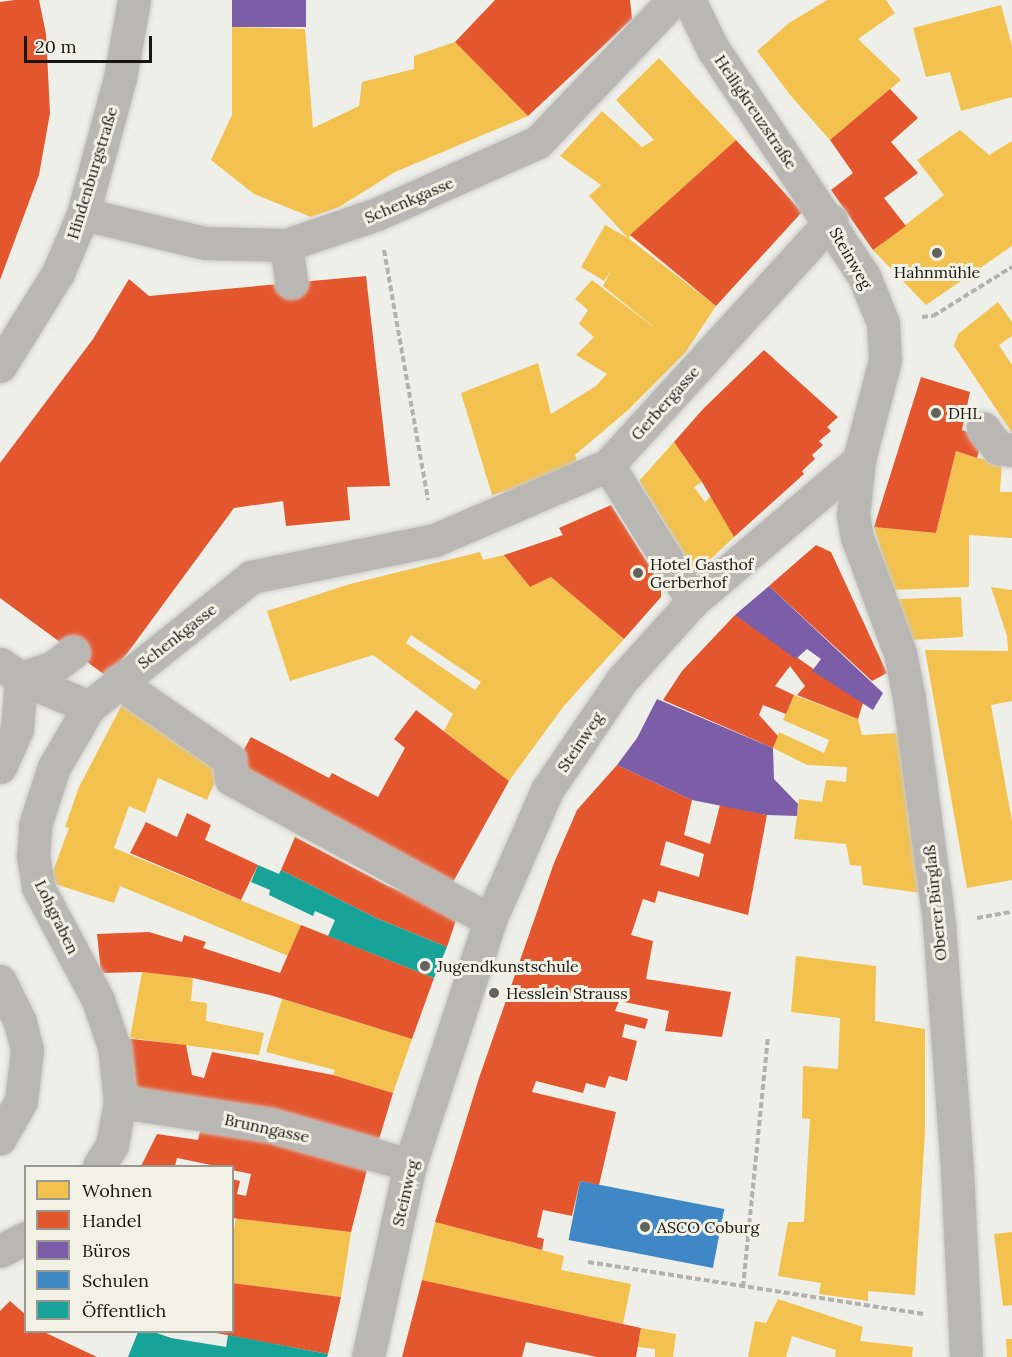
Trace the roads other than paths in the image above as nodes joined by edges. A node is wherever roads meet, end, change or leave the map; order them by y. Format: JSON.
{"nodes":[{"id":1,"x":673,"y":0,"type":"edge"},
{"id":2,"x":688,"y":0,"type":"edge"},
{"id":3,"x":134,"y":1,"type":"edge"},
{"id":4,"x":82,"y":214,"type":"junction"},
{"id":5,"x":831,"y":221,"type":"junction"},
{"id":6,"x":286,"y":245,"type":"junction"},
{"id":7,"x":291,"y":282,"type":"dead end"},
{"id":8,"x":0,"y":366,"type":"edge"},
{"id":9,"x":983,"y":428,"type":"dead end"},
{"id":10,"x":1012,"y":450,"type":"edge"},
{"id":11,"x":860,"y":460,"type":"junction"},
{"id":12,"x":608,"y":465,"type":"junction"},
{"id":13,"x":693,"y":601,"type":"junction"},
{"id":14,"x":73,"y":652,"type":"dead end"},
{"id":15,"x":11,"y":671,"type":"edge"},
{"id":16,"x":118,"y":682,"type":"junction"},
{"id":17,"x":89,"y":707,"type":"junction"},
{"id":18,"x":0,"y":767,"type":"edge"},
{"id":19,"x":490,"y":920,"type":"junction"},
{"id":20,"x":0,"y":981,"type":"edge"},
{"id":21,"x":120,"y":1102,"type":"junction"},
{"id":22,"x":0,"y":1138,"type":"edge"},
{"id":23,"x":100,"y":1165,"type":"edge"},
{"id":24,"x":410,"y":1165,"type":"junction"},
{"id":25,"x":24,"y":1239,"type":"edge"},
{"id":26,"x":0,"y":1251,"type":"edge"},
{"id":27,"x":368,"y":1357,"type":"edge"},
{"id":28,"x":966,"y":1357,"type":"edge"}],
"edges":[{"from":1,"to":6,"type":"street","name":"Schenkgasse"},
{"from":2,"to":5,"type":"street","name":"Heiligkreuzstraße"},
{"from":3,"to":4,"type":"street","name":"Hindenburgstraße"},
{"from":4,"to":6,"type":"street","name":"Schenkgasse"},
{"from":4,"to":8,"type":"street","name":"Hindenburgstraße"},
{"from":5,"to":11,"type":"street","name":"Steinweg"},
{"from":5,"to":12,"type":"street","name":"Gerbergasse"},
{"from":6,"to":7,"type":"street"},
{"from":9,"to":10,"type":"street"},
{"from":11,"to":13,"type":"street","name":"Steinweg"},
{"from":11,"to":28,"type":"street","name":"Oberer Bürglaß"},
{"from":12,"to":13,"type":"street"},
{"from":12,"to":16,"type":"street","name":"Schenkgasse"},
{"from":13,"to":19,"type":"street","name":"Steinweg"},
{"from":14,"to":15,"type":"street"},
{"from":15,"to":17,"type":"street"},
{"from":15,"to":18,"type":"street"},
{"from":16,"to":17,"type":"street","name":"Schenkgasse"},
{"from":16,"to":19,"type":"street","name":"Schenkgasse"},
{"from":17,"to":21,"type":"street","name":"Lohgraben"},
{"from":19,"to":24,"type":"street","name":"Steinweg"},
{"from":20,"to":22,"type":"street"},
{"from":21,"to":23,"type":"street","name":"Lohgraben"},
{"from":21,"to":24,"type":"street","name":"Brunngasse"},
{"from":24,"to":27,"type":"street","name":"Steinweg"},
{"from":25,"to":26,"type":"street"}]}
